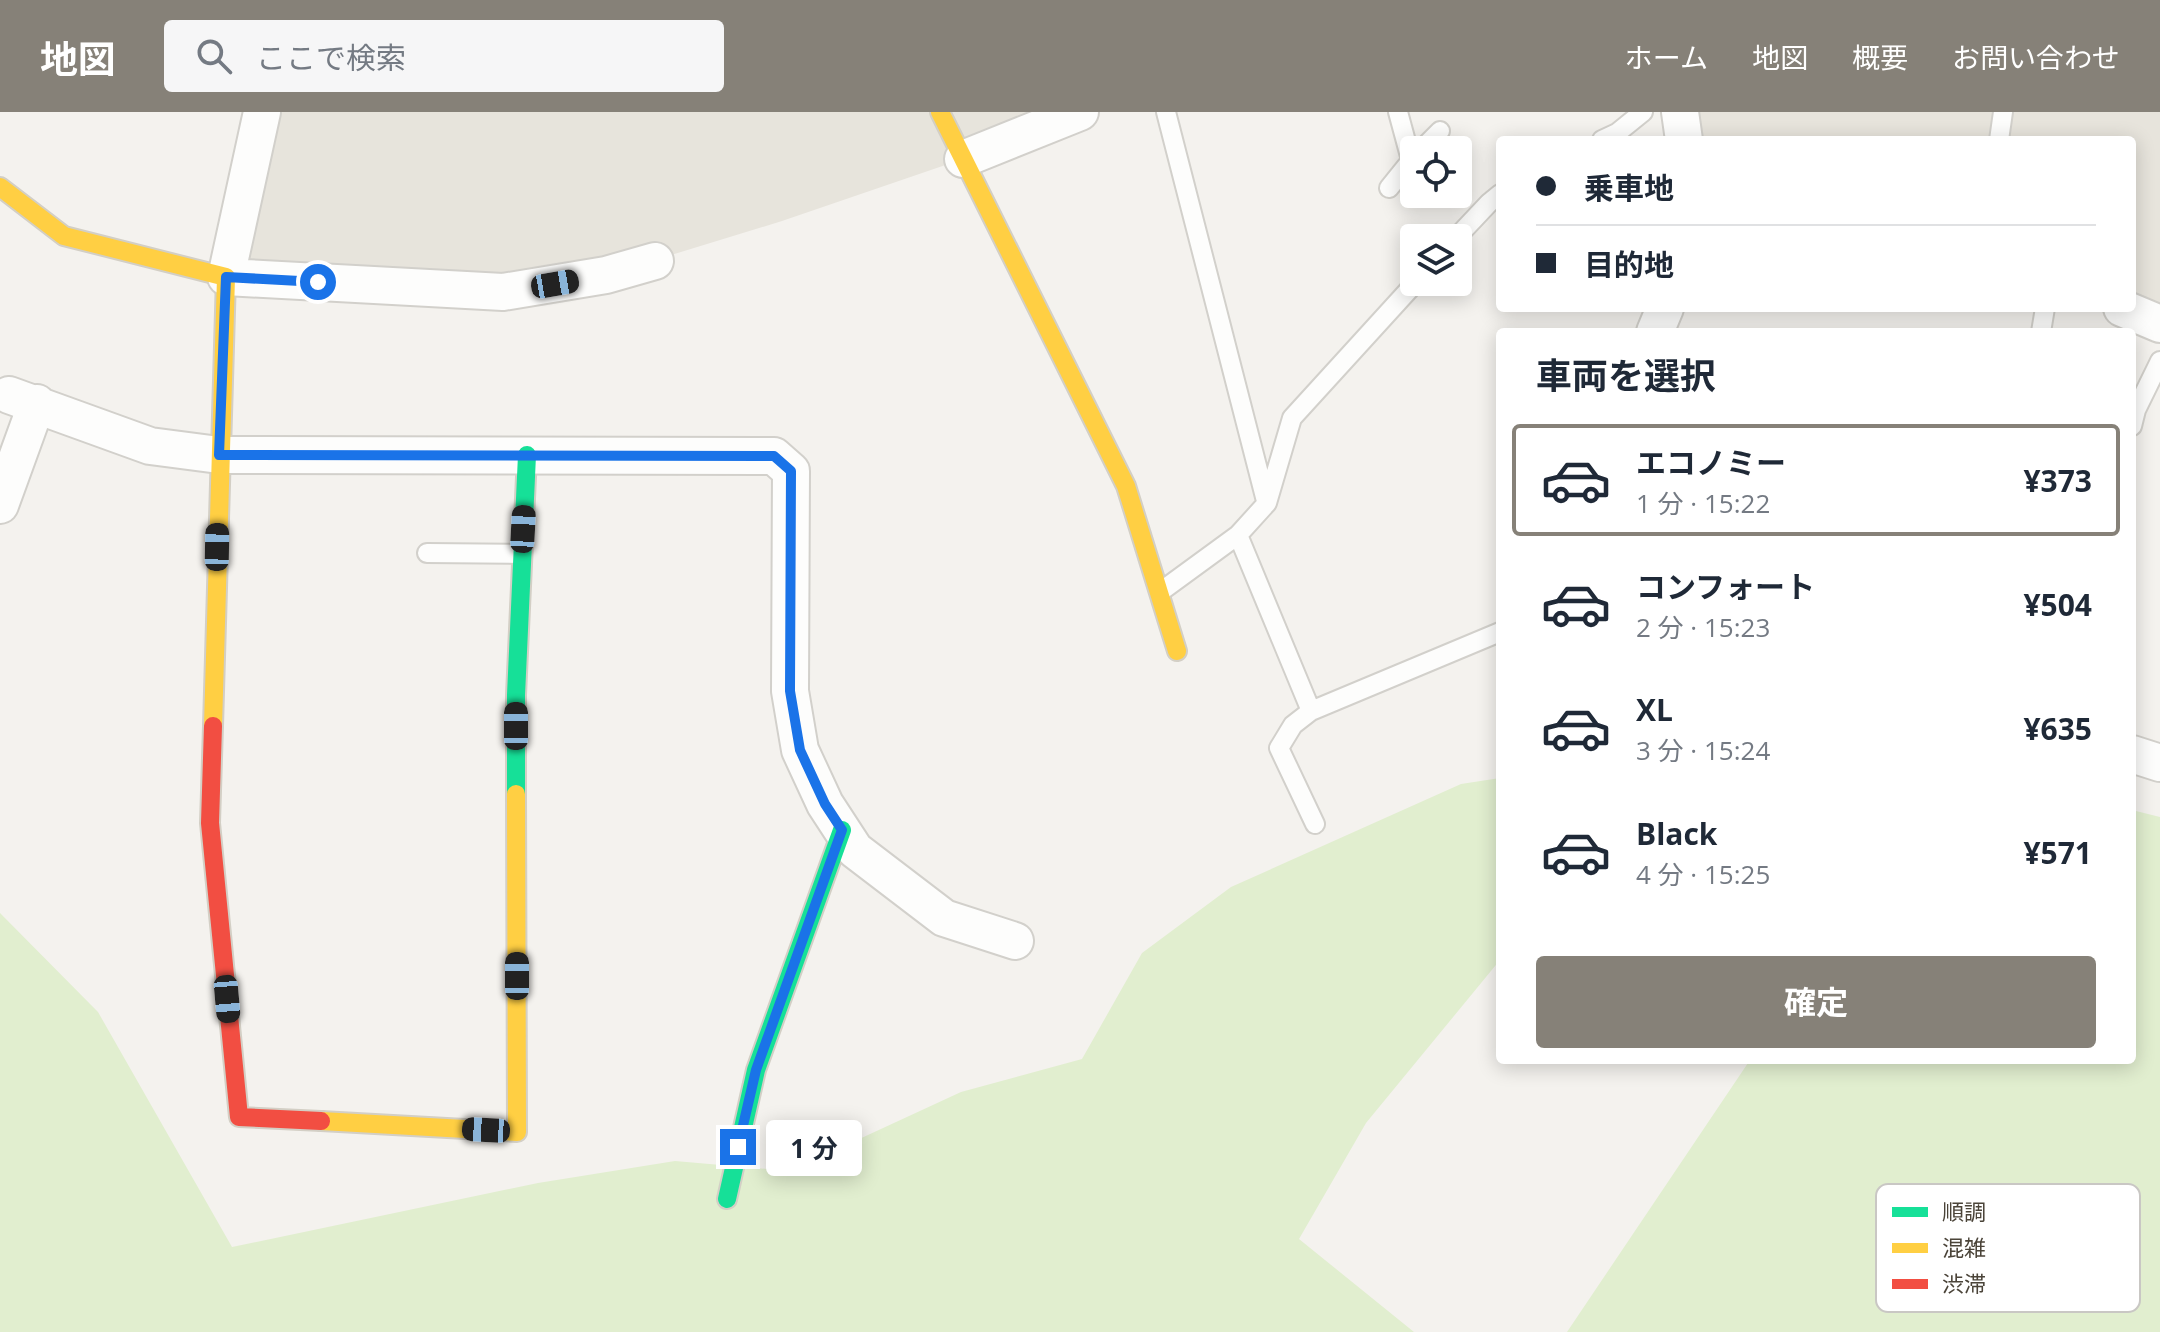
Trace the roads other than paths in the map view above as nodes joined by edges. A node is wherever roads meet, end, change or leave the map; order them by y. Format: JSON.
{"nodes":[{"id":1,"x":262,"y":112,"type":"edge"},
{"id":2,"x":940,"y":112,"type":"edge"},
{"id":3,"x":1080,"y":112,"type":"edge"},
{"id":4,"x":1166,"y":112,"type":"edge"},
{"id":5,"x":1398,"y":112,"type":"edge"},
{"id":6,"x":1643,"y":112,"type":"edge"},
{"id":7,"x":1680,"y":112,"type":"edge"},
{"id":8,"x":2003,"y":112,"type":"edge"},
{"id":9,"x":1440,"y":131,"type":"dead end"},
{"id":10,"x":1407,"y":136,"type":"edge"},
{"id":11,"x":1435,"y":136,"type":"edge"},
{"id":12,"x":1611,"y":136,"type":"edge"},
{"id":13,"x":1683,"y":136,"type":"edge"},
{"id":14,"x":2000,"y":136,"type":"edge"},
{"id":15,"x":963,"y":159,"type":"junction"},
{"id":16,"x":1400,"y":174,"type":"edge"},
{"id":17,"x":0,"y":187,"type":"edge"},
{"id":18,"x":1389,"y":188,"type":"dead end"},
{"id":19,"x":1496,"y":197,"type":"edge"},
{"id":20,"x":1469,"y":224,"type":"edge"},
{"id":21,"x":655,"y":261,"type":"dead end"},
{"id":22,"x":226,"y":277,"type":"junction"},
{"id":23,"x":1403,"y":296,"type":"edge"},
{"id":24,"x":2132,"y":312,"type":"edge"},
{"id":25,"x":2160,"y":324,"type":"edge"},
{"id":26,"x":2160,"y":361,"type":"edge"},
{"id":27,"x":2136,"y":410,"type":"edge"},
{"id":28,"x":219,"y":455,"type":"junction"},
{"id":29,"x":527,"y":455,"type":"junction"},
{"id":30,"x":1267,"y":503,"type":"junction"},
{"id":31,"x":0,"y":505,"type":"edge"},
{"id":32,"x":1238,"y":535,"type":"junction"},
{"id":33,"x":427,"y":553,"type":"dead end"},
{"id":34,"x":522,"y":554,"type":"junction"},
{"id":35,"x":1160,"y":592,"type":"junction"},
{"id":36,"x":1496,"y":634,"type":"edge"},
{"id":37,"x":1177,"y":651,"type":"dead end"},
{"id":38,"x":1311,"y":711,"type":"junction"},
{"id":39,"x":2136,"y":755,"type":"edge"},
{"id":40,"x":2160,"y":763,"type":"edge"},
{"id":41,"x":1315,"y":824,"type":"dead end"},
{"id":42,"x":842,"y":830,"type":"junction"},
{"id":43,"x":1015,"y":941,"type":"dead end"},
{"id":44,"x":727,"y":1199,"type":"dead end"}],
"edges":[{"from":1,"to":22,"type":"street"},
{"from":2,"to":15,"type":"street"},
{"from":3,"to":15,"type":"street"},
{"from":4,"to":30,"type":"lane"},
{"from":5,"to":10,"type":"lane"},
{"from":6,"to":12,"type":"lane"},
{"from":7,"to":13,"type":"street"},
{"from":8,"to":14,"type":"lane"},
{"from":9,"to":11,"type":"lane"},
{"from":15,"to":35,"type":"street"},
{"from":16,"to":18,"type":"lane"},
{"from":17,"to":22,"type":"street"},
{"from":19,"to":20,"type":"lane"},
{"from":21,"to":22,"type":"street"},
{"from":22,"to":28,"type":"street"},
{"from":23,"to":30,"type":"lane"},
{"from":24,"to":25,"type":"street"},
{"from":26,"to":27,"type":"lane"},
{"from":28,"to":29,"type":"street"},
{"from":28,"to":31,"type":"street"},
{"from":28,"to":34,"type":"street"},
{"from":29,"to":34,"type":"street"},
{"from":29,"to":42,"type":"street"},
{"from":30,"to":32,"type":"lane"},
{"from":32,"to":35,"type":"lane"},
{"from":32,"to":38,"type":"lane"},
{"from":33,"to":34,"type":"lane"},
{"from":35,"to":37,"type":"street"},
{"from":36,"to":38,"type":"lane"},
{"from":38,"to":41,"type":"lane"},
{"from":39,"to":40,"type":"street"},
{"from":42,"to":43,"type":"street"},
{"from":42,"to":44,"type":"street"}]}
